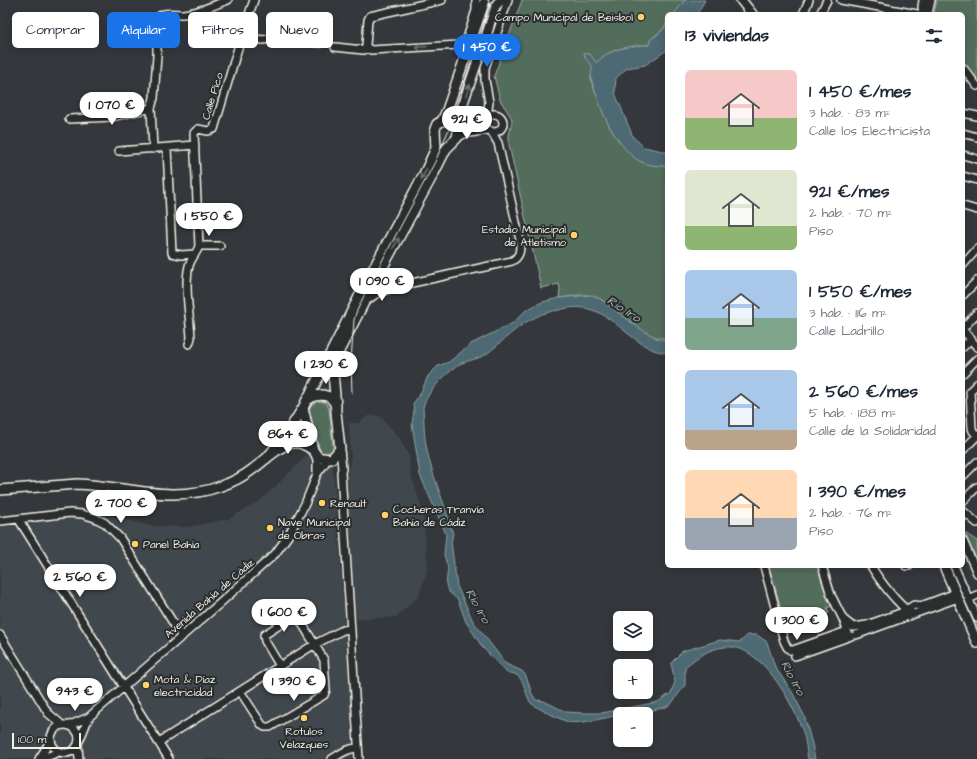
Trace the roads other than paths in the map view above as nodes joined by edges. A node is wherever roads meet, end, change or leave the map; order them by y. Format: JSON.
{"nodes":[{"id":1,"x":228,"y":0,"type":"edge"},
{"id":2,"x":254,"y":0,"type":"edge"},
{"id":3,"x":442,"y":0,"type":"edge"},
{"id":4,"x":508,"y":0,"type":"edge"},
{"id":5,"x":741,"y":0,"type":"edge"},
{"id":6,"x":809,"y":0,"type":"edge"},
{"id":7,"x":827,"y":0,"type":"edge"},
{"id":8,"x":841,"y":0,"type":"edge"},
{"id":9,"x":923,"y":0,"type":"edge"},
{"id":10,"x":930,"y":0,"type":"edge"},
{"id":11,"x":481,"y":1,"type":"edge"},
{"id":12,"x":499,"y":2,"type":"edge"},
{"id":13,"x":250,"y":12,"type":"edge"},
{"id":14,"x":750,"y":12,"type":"edge"},
{"id":15,"x":804,"y":12,"type":"edge"},
{"id":16,"x":821,"y":12,"type":"edge"},
{"id":17,"x":906,"y":12,"type":"edge"},
{"id":18,"x":923,"y":12,"type":"edge"},
{"id":19,"x":927,"y":12,"type":"edge"},
{"id":20,"x":475,"y":20,"type":"junction"},
{"id":21,"x":335,"y":47,"type":"dead end"},
{"id":22,"x":238,"y":48,"type":"edge"},
{"id":23,"x":367,"y":48,"type":"junction"},
{"id":24,"x":965,"y":71,"type":"edge"},
{"id":25,"x":977,"y":86,"type":"edge"},
{"id":26,"x":489,"y":102,"type":"junction"},
{"id":27,"x":151,"y":108,"type":"junction"},
{"id":28,"x":462,"y":108,"type":"junction"},
{"id":29,"x":965,"y":113,"type":"edge"},
{"id":30,"x":497,"y":114,"type":"junction"},
{"id":31,"x":977,"y":116,"type":"edge"},
{"id":32,"x":487,"y":117,"type":"junction"},
{"id":33,"x":69,"y":119,"type":"dead end"},
{"id":34,"x":442,"y":121,"type":"junction"},
{"id":35,"x":474,"y":122,"type":"junction"},
{"id":36,"x":457,"y":127,"type":"junction"},
{"id":37,"x":500,"y":129,"type":"junction"},
{"id":38,"x":490,"y":130,"type":"junction"},
{"id":39,"x":965,"y":134,"type":"edge"},
{"id":40,"x":977,"y":137,"type":"edge"},
{"id":41,"x":436,"y":138,"type":"junction"},
{"id":42,"x":454,"y":140,"type":"junction"},
{"id":43,"x":498,"y":143,"type":"junction"},
{"id":44,"x":195,"y":145,"type":"junction"},
{"id":45,"x":167,"y":148,"type":"junction"},
{"id":46,"x":153,"y":149,"type":"junction"},
{"id":47,"x":119,"y":151,"type":"dead end"},
{"id":48,"x":965,"y":156,"type":"edge"},
{"id":49,"x":977,"y":159,"type":"edge"},
{"id":50,"x":965,"y":178,"type":"edge"},
{"id":51,"x":977,"y":180,"type":"edge"},
{"id":52,"x":965,"y":206,"type":"edge"},
{"id":53,"x":977,"y":208,"type":"edge"},
{"id":54,"x":198,"y":221,"type":"junction"},
{"id":55,"x":227,"y":221,"type":"dead end"},
{"id":56,"x":199,"y":246,"type":"junction"},
{"id":57,"x":220,"y":246,"type":"dead end"},
{"id":58,"x":977,"y":250,"type":"edge"},
{"id":59,"x":195,"y":254,"type":"junction"},
{"id":60,"x":965,"y":263,"type":"edge"},
{"id":61,"x":380,"y":271,"type":"junction"},
{"id":62,"x":977,"y":281,"type":"edge"},
{"id":63,"x":394,"y":287,"type":"junction"},
{"id":64,"x":965,"y":294,"type":"edge"},
{"id":65,"x":362,"y":305,"type":"junction"},
{"id":66,"x":977,"y":314,"type":"edge"},
{"id":67,"x":965,"y":327,"type":"edge"},
{"id":68,"x":965,"y":332,"type":"edge"},
{"id":69,"x":971,"y":339,"type":"junction"},
{"id":70,"x":188,"y":344,"type":"dead end"},
{"id":71,"x":965,"y":345,"type":"edge"},
{"id":72,"x":977,"y":347,"type":"edge"},
{"id":73,"x":977,"y":359,"type":"edge"},
{"id":74,"x":965,"y":372,"type":"edge"},
{"id":75,"x":977,"y":384,"type":"edge"},
{"id":76,"x":305,"y":404,"type":"junction"},
{"id":77,"x":336,"y":407,"type":"junction"},
{"id":78,"x":974,"y":413,"type":"edge"},
{"id":79,"x":977,"y":436,"type":"edge"},
{"id":80,"x":965,"y":448,"type":"edge"},
{"id":81,"x":340,"y":449,"type":"junction"},
{"id":82,"x":314,"y":452,"type":"junction"},
{"id":83,"x":266,"y":459,"type":"junction"},
{"id":84,"x":329,"y":459,"type":"junction"},
{"id":85,"x":977,"y":462,"type":"edge"},
{"id":86,"x":341,"y":472,"type":"junction"},
{"id":87,"x":317,"y":474,"type":"junction"},
{"id":88,"x":965,"y":474,"type":"edge"},
{"id":89,"x":977,"y":487,"type":"edge"},
{"id":90,"x":0,"y":490,"type":"edge"},
{"id":91,"x":965,"y":499,"type":"edge"},
{"id":92,"x":965,"y":512,"type":"edge"},
{"id":93,"x":975,"y":518,"type":"edge"},
{"id":94,"x":19,"y":520,"type":"junction"},
{"id":95,"x":0,"y":521,"type":"edge"},
{"id":96,"x":965,"y":546,"type":"edge"},
{"id":97,"x":765,"y":568,"type":"edge"},
{"id":98,"x":823,"y":568,"type":"edge"},
{"id":99,"x":872,"y":568,"type":"edge"},
{"id":100,"x":945,"y":568,"type":"edge"},
{"id":101,"x":955,"y":568,"type":"edge"},
{"id":102,"x":977,"y":573,"type":"edge"},
{"id":103,"x":977,"y":595,"type":"edge"},
{"id":104,"x":957,"y":596,"type":"junction"},
{"id":105,"x":968,"y":599,"type":"junction"},
{"id":106,"x":901,"y":603,"type":"junction"},
{"id":107,"x":913,"y":610,"type":"junction"},
{"id":108,"x":897,"y":615,"type":"junction"},
{"id":109,"x":977,"y":618,"type":"edge"},
{"id":110,"x":351,"y":629,"type":"junction"},
{"id":111,"x":851,"y":631,"type":"junction"},
{"id":112,"x":0,"y":635,"type":"edge"},
{"id":113,"x":182,"y":637,"type":"junction"},
{"id":114,"x":315,"y":644,"type":"junction"},
{"id":115,"x":977,"y":644,"type":"edge"},
{"id":116,"x":280,"y":666,"type":"junction"},
{"id":117,"x":124,"y":687,"type":"junction"},
{"id":118,"x":240,"y":691,"type":"junction"},
{"id":119,"x":48,"y":713,"type":"junction"},
{"id":120,"x":89,"y":717,"type":"junction"},
{"id":121,"x":61,"y":724,"type":"junction"},
{"id":122,"x":70,"y":725,"type":"junction"},
{"id":123,"x":52,"y":731,"type":"junction"},
{"id":124,"x":80,"y":738,"type":"junction"},
{"id":125,"x":51,"y":740,"type":"junction"},
{"id":126,"x":159,"y":742,"type":"junction"},
{"id":127,"x":78,"y":746,"type":"junction"},
{"id":128,"x":358,"y":748,"type":"junction"},
{"id":129,"x":59,"y":752,"type":"junction"},
{"id":130,"x":69,"y":753,"type":"junction"},
{"id":131,"x":40,"y":759,"type":"edge"},
{"id":132,"x":76,"y":759,"type":"edge"},
{"id":133,"x":80,"y":759,"type":"edge"},
{"id":134,"x":169,"y":759,"type":"edge"},
{"id":135,"x":332,"y":759,"type":"edge"},
{"id":136,"x":359,"y":759,"type":"edge"}],
"edges":[{"from":1,"to":27,"type":"street"},
{"from":2,"to":13,"type":"street","name":"Calle Pico"},
{"from":3,"to":23,"type":"street"},
{"from":4,"to":26,"type":"street"},
{"from":5,"to":14,"type":"main road"},
{"from":6,"to":15,"type":"street"},
{"from":7,"to":16,"type":"street"},
{"from":8,"to":17,"type":"street"},
{"from":9,"to":18,"type":"street"},
{"from":10,"to":19,"type":"main road"},
{"from":11,"to":12,"type":"main road"},
{"from":11,"to":20,"type":"main road"},
{"from":28,"to":12,"type":"main road","one_way":true},
{"from":20,"to":23,"type":"street","one_way":true},
{"from":20,"to":34,"type":"main road"},
{"from":21,"to":23,"type":"street"},
{"from":22,"to":44,"type":"street","name":"Calle Pico"},
{"from":24,"to":25,"type":"street"},
{"from":26,"to":30,"type":"street"},
{"from":26,"to":32,"type":"street"},
{"from":27,"to":33,"type":"street"},
{"from":27,"to":46,"type":"street"},
{"from":28,"to":35,"type":"street"},
{"from":28,"to":36,"type":"main road"},
{"from":29,"to":31,"type":"street"},
{"from":30,"to":32,"type":"street"},
{"from":30,"to":37,"type":"street"},
{"from":32,"to":35,"type":"street"},
{"from":32,"to":38,"type":"street"},
{"from":34,"to":36,"type":"main road"},
{"from":34,"to":41,"type":"main road"},
{"from":35,"to":36,"type":"street"},
{"from":36,"to":42,"type":"main road"},
{"from":37,"to":38,"type":"street"},
{"from":37,"to":43,"type":"street"},
{"from":38,"to":42,"type":"street"},
{"from":38,"to":43,"type":"street"},
{"from":39,"to":40,"type":"street"},
{"from":41,"to":42,"type":"main road"},
{"from":41,"to":76,"type":"main road","one_way":true},
{"from":61,"to":42,"type":"main road","one_way":true},
{"from":43,"to":63,"type":"street"},
{"from":44,"to":45,"type":"street"},
{"from":44,"to":54,"type":"street","name":"Calle Pico"},
{"from":45,"to":46,"type":"street"},
{"from":45,"to":59,"type":"street"},
{"from":46,"to":47,"type":"street"},
{"from":48,"to":49,"type":"street"},
{"from":50,"to":51,"type":"street"},
{"from":52,"to":53,"type":"street"},
{"from":54,"to":55,"type":"street"},
{"from":54,"to":56,"type":"street","name":"Calle Pico"},
{"from":56,"to":57,"type":"street"},
{"from":56,"to":59,"type":"street","name":"Calle Pico"},
{"from":58,"to":60,"type":"street"},
{"from":59,"to":70,"type":"street","name":"Calle Pico"},
{"from":61,"to":63,"type":"street"},
{"from":61,"to":65,"type":"main road"},
{"from":62,"to":64,"type":"street"},
{"from":63,"to":65,"type":"street"},
{"from":65,"to":77,"type":"main road"},
{"from":66,"to":67,"type":"street"},
{"from":68,"to":69,"type":"street"},
{"from":69,"to":71,"type":"street"},
{"from":69,"to":72,"type":"street"},
{"from":73,"to":74,"type":"street"},
{"from":75,"to":78,"type":"street"},
{"from":76,"to":77,"type":"main road"},
{"from":76,"to":82,"type":"main road"},
{"from":76,"to":83,"type":"main road"},
{"from":77,"to":81,"type":"main road"},
{"from":78,"to":79,"type":"street"},
{"from":79,"to":80,"type":"street"},
{"from":81,"to":84,"type":"main road"},
{"from":81,"to":86,"type":"street"},
{"from":82,"to":83,"type":"main road"},
{"from":82,"to":84,"type":"main road"},
{"from":82,"to":87,"type":"street","name":"Avenida Bahía de Cádiz"},
{"from":83,"to":90,"type":"main road"},
{"from":84,"to":86,"type":"street"},
{"from":84,"to":87,"type":"street","name":"Avenida Bahía de Cádiz"},
{"from":85,"to":88,"type":"street"},
{"from":86,"to":110,"type":"street"},
{"from":87,"to":113,"type":"street","name":"Avenida Bahía de Cádiz"},
{"from":89,"to":91,"type":"street"},
{"from":92,"to":93,"type":"street"},
{"from":94,"to":95,"type":"street"},
{"from":94,"to":113,"type":"street"},
{"from":94,"to":117,"type":"street"},
{"from":96,"to":102,"type":"street"},
{"from":97,"to":111,"type":"street"},
{"from":98,"to":111,"type":"street"},
{"from":99,"to":106,"type":"street"},
{"from":100,"to":104,"type":"main road"},
{"from":101,"to":105,"type":"street"},
{"from":103,"to":105,"type":"street"},
{"from":104,"to":107,"type":"street"},
{"from":104,"to":115,"type":"main road"},
{"from":105,"to":109,"type":"street"},
{"from":106,"to":107,"type":"street"},
{"from":106,"to":108,"type":"street"},
{"from":107,"to":108,"type":"street"},
{"from":107,"to":111,"type":"street"},
{"from":108,"to":111,"type":"street"},
{"from":110,"to":114,"type":"street"},
{"from":110,"to":128,"type":"street"},
{"from":112,"to":119,"type":"street"},
{"from":113,"to":117,"type":"street","name":"Avenida Bahía de Cádiz"},
{"from":114,"to":116,"type":"street"},
{"from":114,"to":116,"type":"street"},
{"from":114,"to":118,"type":"street"},
{"from":116,"to":118,"type":"street"},
{"from":117,"to":120,"type":"street","name":"Avenida Bahía de Cádiz"},
{"from":117,"to":126,"type":"street"},
{"from":118,"to":126,"type":"street"},
{"from":119,"to":121,"type":"street"},
{"from":119,"to":123,"type":"street"},
{"from":120,"to":122,"type":"street","name":"Avenida Bahía de Cádiz"},
{"from":120,"to":124,"type":"street","name":"Avenida Bahía de Cádiz"},
{"from":121,"to":122,"type":"street"},
{"from":121,"to":123,"type":"street"},
{"from":122,"to":124,"type":"street"},
{"from":123,"to":125,"type":"street"},
{"from":124,"to":127,"type":"street"},
{"from":125,"to":129,"type":"street"},
{"from":125,"to":131,"type":"street"},
{"from":126,"to":134,"type":"street"},
{"from":127,"to":130,"type":"street"},
{"from":127,"to":133,"type":"street"},
{"from":128,"to":135,"type":"street"},
{"from":128,"to":136,"type":"street"},
{"from":129,"to":130,"type":"street"},
{"from":129,"to":131,"type":"street"},
{"from":130,"to":132,"type":"street"}]}
